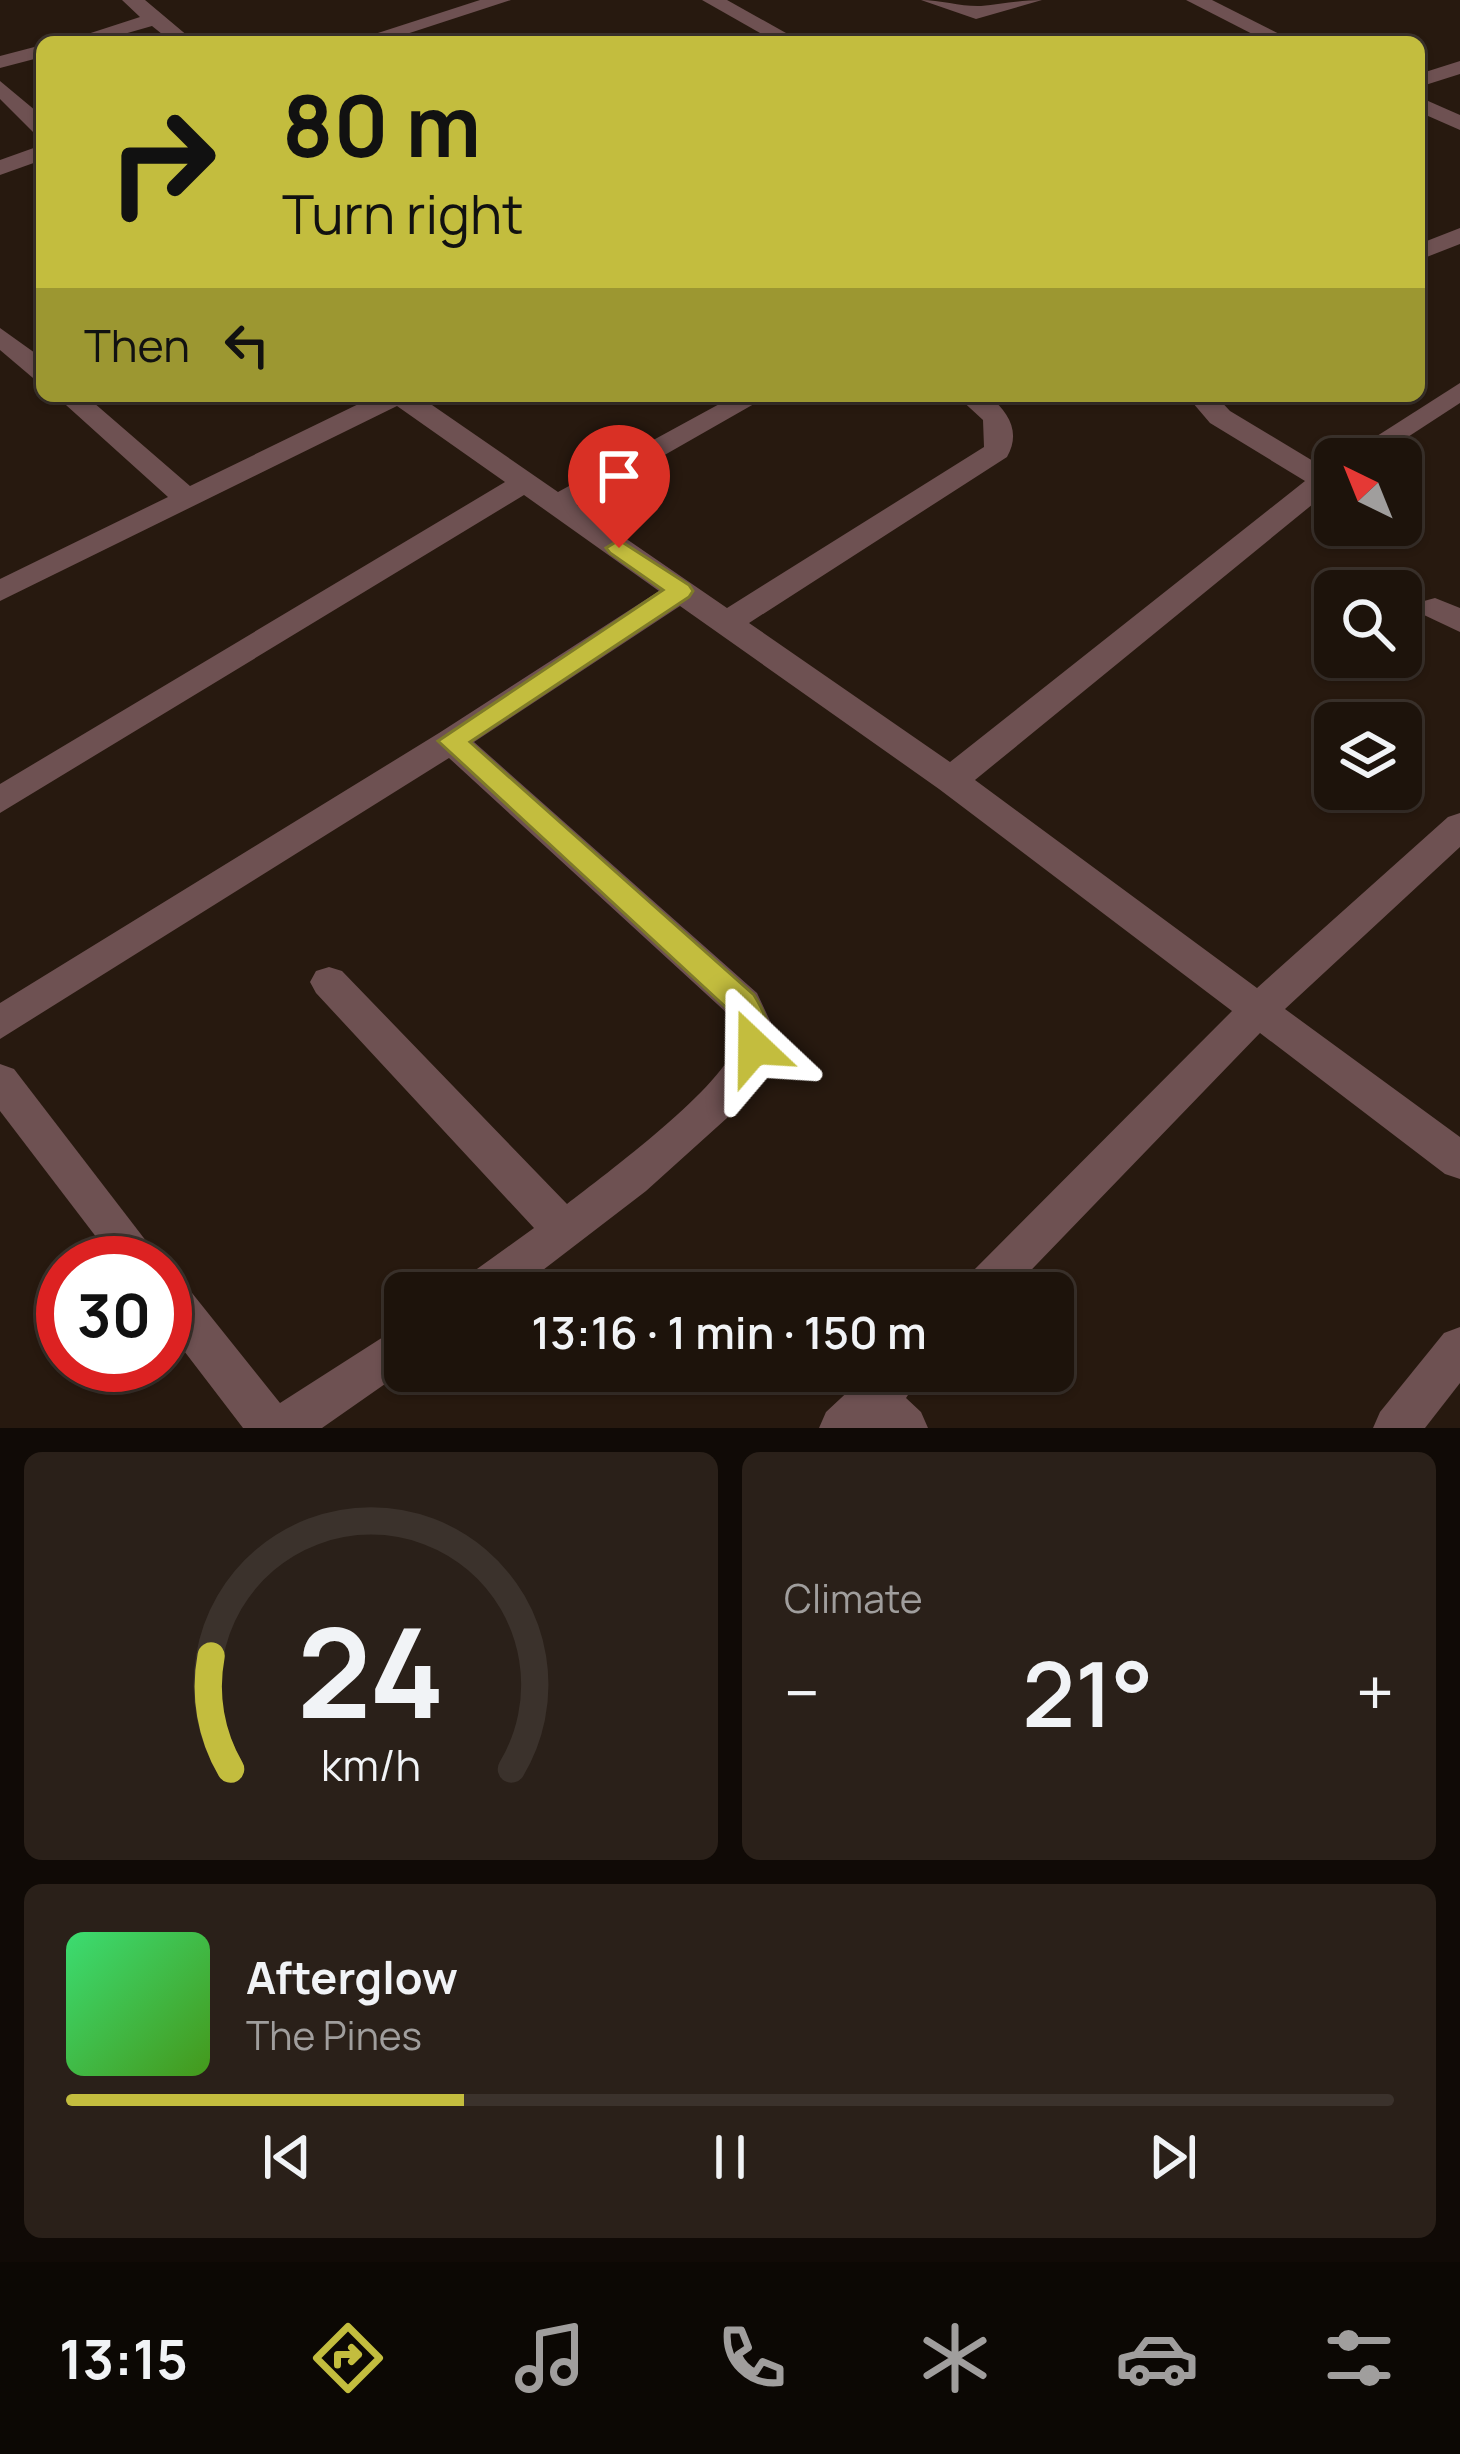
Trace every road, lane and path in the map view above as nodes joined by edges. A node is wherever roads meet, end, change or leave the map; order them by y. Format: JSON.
{"nodes":[{"id":1,"x":132,"y":0,"type":"edge"},
{"id":2,"x":435,"y":0,"type":"edge"},
{"id":3,"x":501,"y":0,"type":"edge"},
{"id":4,"x":712,"y":0,"type":"edge"},
{"id":5,"x":931,"y":0,"type":"edge"},
{"id":6,"x":1032,"y":0,"type":"edge"},
{"id":7,"x":1196,"y":0,"type":"edge"},
{"id":8,"x":457,"y":14,"type":"junction"},
{"id":9,"x":155,"y":19,"type":"junction"},
{"id":10,"x":1262,"y":32,"type":"junction"},
{"id":11,"x":94,"y":36,"type":"edge"},
{"id":12,"x":177,"y":36,"type":"edge"},
{"id":13,"x":381,"y":36,"type":"edge"},
{"id":14,"x":781,"y":36,"type":"edge"},
{"id":15,"x":1251,"y":36,"type":"edge"},
{"id":16,"x":1271,"y":36,"type":"edge"},
{"id":17,"x":36,"y":53,"type":"edge"},
{"id":18,"x":0,"y":62,"type":"edge"},
{"id":19,"x":1460,"y":67,"type":"edge"},
{"id":20,"x":1425,"y":79,"type":"edge"},
{"id":21,"x":0,"y":87,"type":"edge"},
{"id":22,"x":1425,"y":107,"type":"edge"},
{"id":23,"x":36,"y":122,"type":"edge"},
{"id":24,"x":1460,"y":123,"type":"edge"},
{"id":25,"x":36,"y":154,"type":"edge"},
{"id":26,"x":0,"y":167,"type":"edge"},
{"id":27,"x":1460,"y":235,"type":"edge"},
{"id":28,"x":1425,"y":250,"type":"edge"},
{"id":29,"x":0,"y":336,"type":"edge"},
{"id":30,"x":36,"y":367,"type":"edge"},
{"id":31,"x":1460,"y":391,"type":"edge"},
{"id":32,"x":77,"y":402,"type":"edge"},
{"id":33,"x":386,"y":402,"type":"edge"},
{"id":34,"x":407,"y":402,"type":"edge"},
{"id":35,"x":743,"y":402,"type":"edge"},
{"id":36,"x":979,"y":402,"type":"edge"},
{"id":37,"x":1206,"y":402,"type":"edge"},
{"id":38,"x":1387,"y":438,"type":"edge"},
{"id":39,"x":1314,"y":468,"type":"edge"},
{"id":40,"x":525,"y":482,"type":"junction"},
{"id":41,"x":1314,"y":488,"type":"edge"},
{"id":42,"x":188,"y":499,"type":"junction"},
{"id":43,"x":556,"y":504,"type":"junction"},
{"id":44,"x":0,"y":591,"type":"edge"},
{"id":45,"x":680,"y":591,"type":"junction"},
{"id":46,"x":727,"y":622,"type":"junction"},
{"id":47,"x":452,"y":741,"type":"junction"},
{"id":48,"x":951,"y":780,"type":"junction"},
{"id":49,"x":0,"y":800,"type":"edge"},
{"id":50,"x":1460,"y":826,"type":"edge"},
{"id":51,"x":328,"y":982,"type":"dead end"},
{"id":52,"x":1258,"y":1010,"type":"junction"},
{"id":53,"x":0,"y":1023,"type":"edge"},
{"id":54,"x":0,"y":1081,"type":"edge"},
{"id":55,"x":1460,"y":1161,"type":"edge"},
{"id":56,"x":564,"y":1230,"type":"junction"},
{"id":57,"x":121,"y":1236,"type":"edge"},
{"id":58,"x":507,"y":1272,"type":"edge"},
{"id":59,"x":1001,"y":1272,"type":"edge"},
{"id":60,"x":192,"y":1327,"type":"edge"},
{"id":61,"x":1460,"y":1348,"type":"edge"},
{"id":62,"x":384,"y":1358,"type":"edge"},
{"id":63,"x":271,"y":1428,"type":"edge"},
{"id":64,"x":283,"y":1428,"type":"edge"},
{"id":65,"x":1396,"y":1428,"type":"edge"}],
"edges":[{"from":1,"to":9,"type":"street"},
{"from":2,"to":8,"type":"street"},
{"from":3,"to":8,"type":"street"},
{"from":4,"to":14,"type":"street"},
{"from":5,"to":6,"type":"street"},
{"from":7,"to":10,"type":"street"},
{"from":8,"to":13,"type":"street"},
{"from":9,"to":11,"type":"street"},
{"from":9,"to":12,"type":"street"},
{"from":10,"to":15,"type":"street"},
{"from":10,"to":16,"type":"street"},
{"from":17,"to":18,"type":"street"},
{"from":19,"to":20,"type":"street"},
{"from":21,"to":23,"type":"street"},
{"from":22,"to":24,"type":"street"},
{"from":25,"to":26,"type":"street"},
{"from":27,"to":28,"type":"street"},
{"from":29,"to":30,"type":"street"},
{"from":31,"to":38,"type":"street"},
{"from":32,"to":42,"type":"street"},
{"from":33,"to":42,"type":"street"},
{"from":34,"to":40,"type":"street"},
{"from":35,"to":43,"type":"street"},
{"from":36,"to":46,"type":"street"},
{"from":37,"to":39,"type":"street"},
{"from":40,"to":43,"type":"street"},
{"from":40,"to":49,"type":"street"},
{"from":41,"to":48,"type":"street"},
{"from":42,"to":44,"type":"street"},
{"from":43,"to":45,"type":"street"},
{"from":45,"to":46,"type":"street"},
{"from":45,"to":47,"type":"street"},
{"from":46,"to":48,"type":"street"},
{"from":47,"to":53,"type":"street"},
{"from":47,"to":56,"type":"street"},
{"from":48,"to":52,"type":"street"},
{"from":50,"to":52,"type":"street"},
{"from":51,"to":56,"type":"street"},
{"from":52,"to":55,"type":"street"},
{"from":52,"to":59,"type":"street"},
{"from":54,"to":57,"type":"street"},
{"from":56,"to":58,"type":"street"},
{"from":60,"to":63,"type":"street"},
{"from":61,"to":65,"type":"street"},
{"from":62,"to":64,"type":"street"}]}
